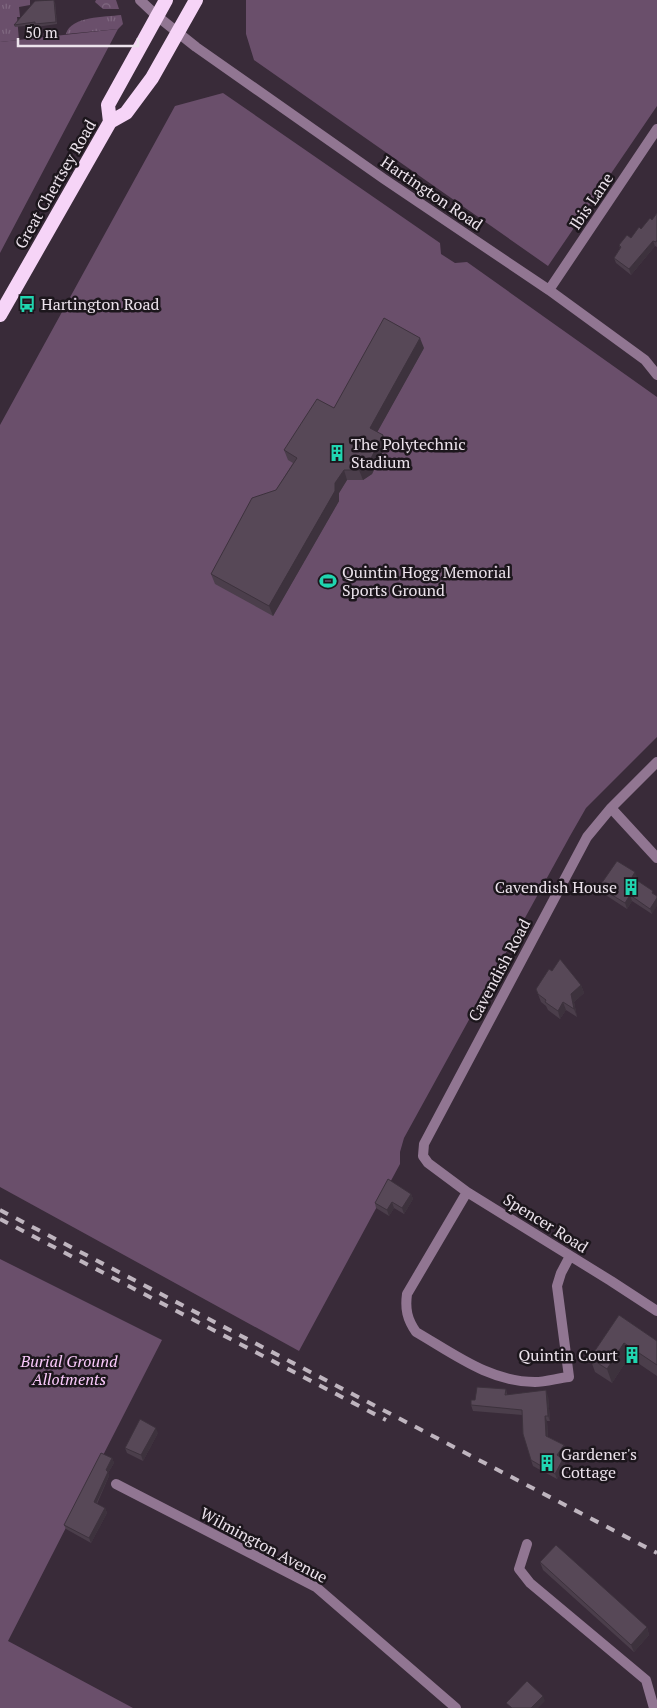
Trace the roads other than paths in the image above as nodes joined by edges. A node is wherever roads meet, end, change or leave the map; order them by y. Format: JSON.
{"nodes":[{"id":1,"x":140,"y":0,"type":"edge"},
{"id":2,"x":166,"y":0,"type":"edge"},
{"id":3,"x":196,"y":0,"type":"edge"},
{"id":4,"x":157,"y":16,"type":"junction"},
{"id":5,"x":178,"y":32,"type":"junction"},
{"id":6,"x":110,"y":122,"type":"junction"},
{"id":7,"x":657,"y":129,"type":"edge"},
{"id":8,"x":549,"y":290,"type":"junction"},
{"id":9,"x":0,"y":314,"type":"edge"},
{"id":10,"x":645,"y":360,"type":"junction"},
{"id":11,"x":657,"y":363,"type":"edge"},
{"id":12,"x":657,"y":375,"type":"edge"},
{"id":13,"x":657,"y":762,"type":"edge"},
{"id":14,"x":611,"y":808,"type":"junction"},
{"id":15,"x":657,"y":858,"type":"edge"},
{"id":16,"x":423,"y":1156,"type":"joint"},
{"id":17,"x":467,"y":1192,"type":"junction"},
{"id":18,"x":570,"y":1256,"type":"junction"},
{"id":19,"x":657,"y":1311,"type":"edge"},
{"id":20,"x":116,"y":1484,"type":"dead end"},
{"id":21,"x":527,"y":1544,"type":"dead end"},
{"id":22,"x":456,"y":1708,"type":"edge"},
{"id":23,"x":654,"y":1708,"type":"edge"}],
"edges":[{"from":1,"to":4,"type":"street","name":"Hartington Road"},
{"from":2,"to":4,"type":"highway","name":"Great Chertsey Road"},
{"from":3,"to":5,"type":"highway","name":"Great Chertsey Road"},
{"from":4,"to":5,"type":"street","name":"Hartington Road"},
{"from":4,"to":6,"type":"highway","name":"Great Chertsey Road"},
{"from":5,"to":6,"type":"highway","name":"Great Chertsey Road"},
{"from":5,"to":8,"type":"street","name":"Hartington Road"},
{"from":6,"to":9,"type":"highway","name":"Great Chertsey Road"},
{"from":7,"to":8,"type":"street","name":"Ibis Lane"},
{"from":8,"to":10,"type":"street","name":"Hartington Road"},
{"from":10,"to":11,"type":"street","name":"Hartington Road"},
{"from":10,"to":12,"type":"street","name":"Hartington Road"},
{"from":13,"to":14,"type":"street","name":"Cavendish Road"},
{"from":14,"to":15,"type":"street"},
{"from":14,"to":16,"type":"street","name":"Cavendish Road"},
{"from":16,"to":17,"type":"street","name":"Spencer Road"},
{"from":17,"to":18,"type":"street","name":"Spencer Road"},
{"from":17,"to":18,"type":"street"},
{"from":18,"to":19,"type":"street","name":"Spencer Road"},
{"from":20,"to":22,"type":"street","name":"Wilmington Avenue"},
{"from":21,"to":23,"type":"street"}]}
